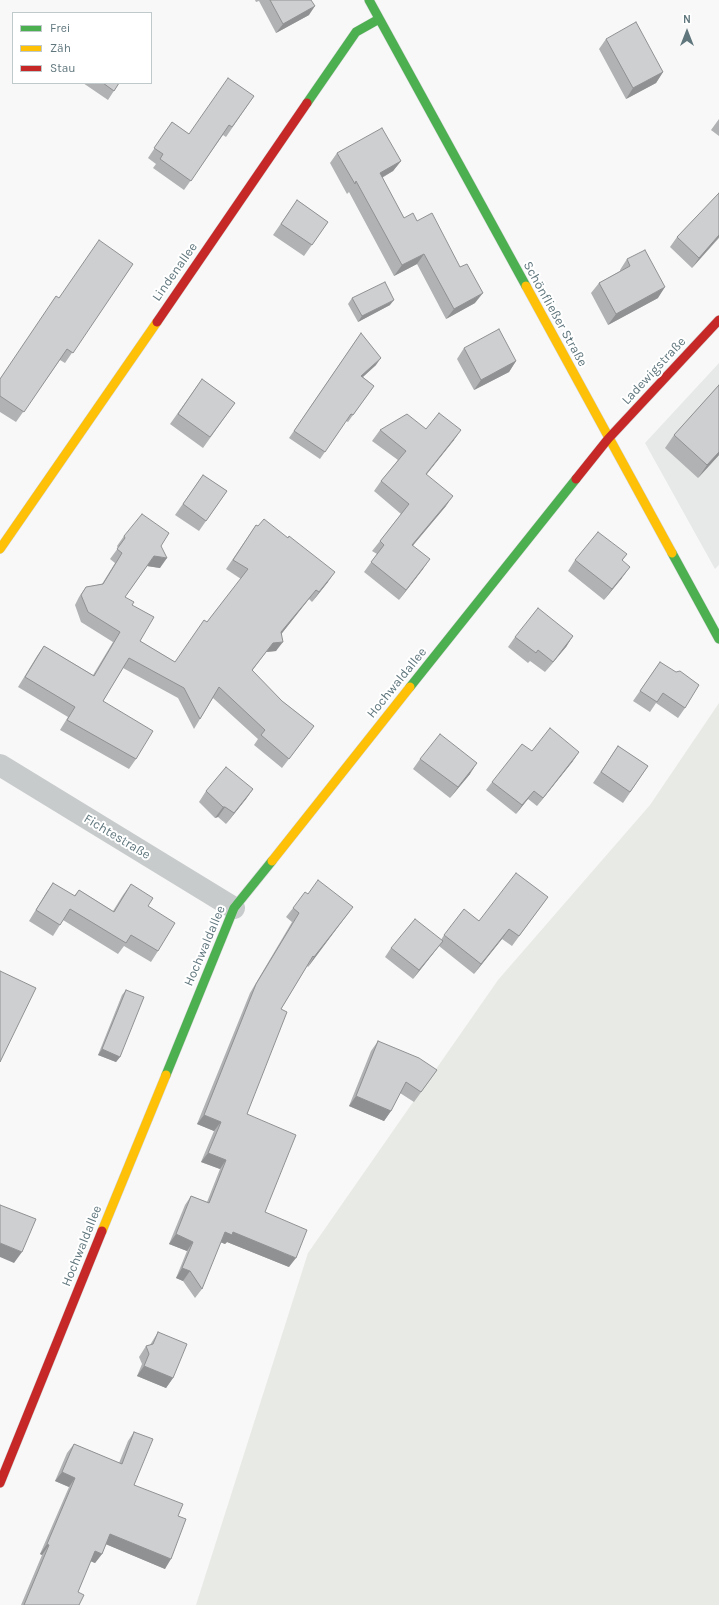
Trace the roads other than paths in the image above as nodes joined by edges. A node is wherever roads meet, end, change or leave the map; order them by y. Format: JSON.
{"nodes":[{"id":1,"x":369,"y":0,"type":"edge"},
{"id":2,"x":379,"y":18,"type":"junction"},
{"id":3,"x":719,"y":320,"type":"edge"},
{"id":4,"x":608,"y":439,"type":"junction"},
{"id":5,"x":0,"y":549,"type":"edge"},
{"id":6,"x":719,"y":639,"type":"edge"},
{"id":7,"x":0,"y":765,"type":"edge"},
{"id":8,"x":234,"y":908,"type":"junction"},
{"id":9,"x":0,"y":1483,"type":"edge"}],
"edges":[{"from":1,"to":2,"type":"street","name":"Schönfließer Straße"},
{"from":2,"to":4,"type":"street","name":"Schönfließer Straße"},
{"from":2,"to":5,"type":"street","name":"Lindenallee"},
{"from":3,"to":4,"type":"street","name":"Ladewigstraße"},
{"from":4,"to":6,"type":"street","name":"Schönfließer Straße"},
{"from":4,"to":8,"type":"street","name":"Hochwaldallee"},
{"from":7,"to":8,"type":"street","name":"Fichtestraße"},
{"from":8,"to":9,"type":"street","name":"Hochwaldallee"}]}
